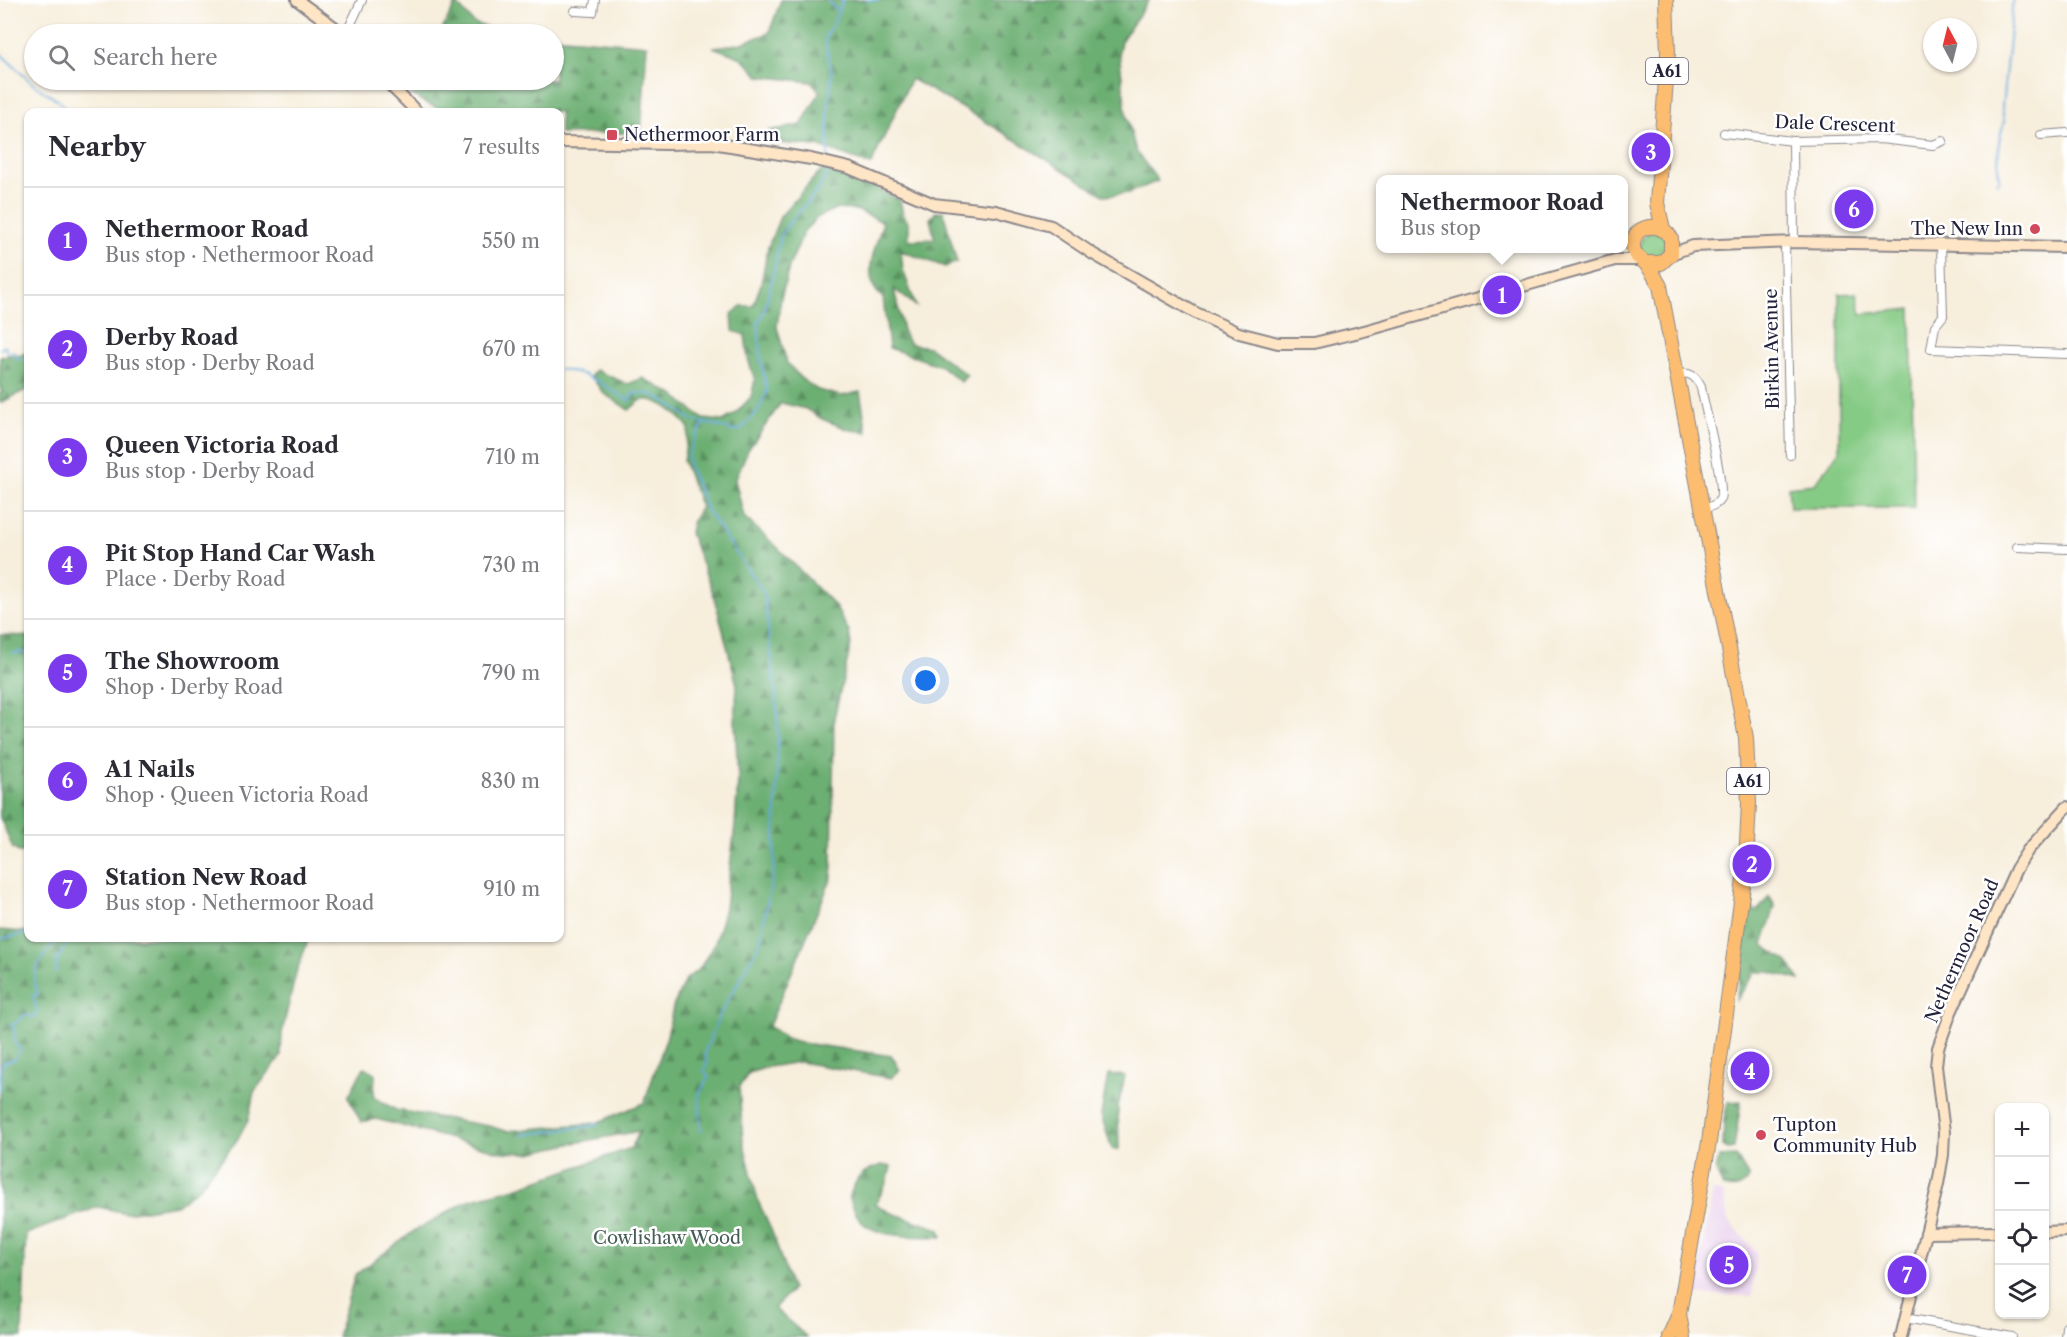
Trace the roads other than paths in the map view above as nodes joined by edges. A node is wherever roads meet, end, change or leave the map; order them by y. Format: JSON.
{"nodes":[{"id":1,"x":297,"y":0,"type":"edge"},
{"id":2,"x":362,"y":0,"type":"edge"},
{"id":3,"x":595,"y":0,"type":"edge"},
{"id":4,"x":1666,"y":0,"type":"edge"},
{"id":5,"x":576,"y":11,"type":"dead end"},
{"id":6,"x":331,"y":24,"type":"edge"},
{"id":7,"x":350,"y":24,"type":"edge"},
{"id":8,"x":395,"y":90,"type":"edge"},
{"id":9,"x":413,"y":108,"type":"edge"},
{"id":10,"x":1724,"y":133,"type":"dead end"},
{"id":11,"x":2067,"y":133,"type":"edge"},
{"id":12,"x":2041,"y":135,"type":"dead end"},
{"id":13,"x":1793,"y":141,"type":"junction"},
{"id":14,"x":1943,"y":141,"type":"dead end"},
{"id":15,"x":564,"y":142,"type":"edge"},
{"id":16,"x":1657,"y":203,"type":"junction"},
{"id":17,"x":1645,"y":228,"type":"junction"},
{"id":18,"x":1667,"y":233,"type":"junction"},
{"id":19,"x":1789,"y":243,"type":"junction"},
{"id":20,"x":1941,"y":244,"type":"junction"},
{"id":21,"x":1634,"y":246,"type":"junction"},
{"id":22,"x":1693,"y":246,"type":"junction"},
{"id":23,"x":2067,"y":248,"type":"edge"},
{"id":24,"x":1628,"y":250,"type":"edge"},
{"id":25,"x":1624,"y":253,"type":"edge"},
{"id":26,"x":1668,"y":257,"type":"junction"},
{"id":27,"x":1615,"y":260,"type":"junction"},
{"id":28,"x":1643,"y":261,"type":"junction"},
{"id":29,"x":1660,"y":286,"type":"junction"},
{"id":30,"x":2067,"y":354,"type":"edge"},
{"id":31,"x":1677,"y":374,"type":"junction"},
{"id":32,"x":1790,"y":455,"type":"dead end"},
{"id":33,"x":1704,"y":509,"type":"junction"},
{"id":34,"x":2017,"y":547,"type":"dead end"},
{"id":35,"x":2067,"y":549,"type":"edge"},
{"id":36,"x":2067,"y":807,"type":"edge"},
{"id":37,"x":1995,"y":1232,"type":"edge"},
{"id":38,"x":2049,"y":1232,"type":"edge"},
{"id":39,"x":2067,"y":1232,"type":"edge"},
{"id":40,"x":1926,"y":1233,"type":"junction"},
{"id":41,"x":1679,"y":1314,"type":"junction"},
{"id":42,"x":1905,"y":1318,"type":"junction"},
{"id":43,"x":2067,"y":1327,"type":"edge"},
{"id":44,"x":1669,"y":1337,"type":"edge"},
{"id":45,"x":1683,"y":1337,"type":"edge"},
{"id":46,"x":1901,"y":1337,"type":"edge"},
{"id":47,"x":2012,"y":1337,"type":"edge"},
{"id":48,"x":2065,"y":1337,"type":"edge"}],
"edges":[{"from":1,"to":6,"type":"street"},
{"from":2,"to":7,"type":"street"},
{"from":3,"to":5,"type":"street"},
{"from":4,"to":16,"type":"highway","number":"A61"},
{"from":8,"to":9,"type":"street"},
{"from":10,"to":13,"type":"street","name":"Dale Crescent"},
{"from":11,"to":12,"type":"street"},
{"from":13,"to":14,"type":"street","name":"Dale Crescent"},
{"from":13,"to":19,"type":"street","name":"Birkin Avenue"},
{"from":15,"to":27,"type":"street"},
{"from":16,"to":17,"type":"highway","number":"A61"},
{"from":16,"to":18,"type":"highway","number":"A61"},
{"from":17,"to":18,"type":"highway"},
{"from":17,"to":21,"type":"highway"},
{"from":18,"to":22,"type":"street"},
{"from":18,"to":26,"type":"highway"},
{"from":19,"to":20,"type":"street"},
{"from":19,"to":22,"type":"street"},
{"from":19,"to":32,"type":"street","name":"Birkin Avenue"},
{"from":20,"to":23,"type":"street"},
{"from":20,"to":30,"type":"street"},
{"from":21,"to":24,"type":"street"},
{"from":21,"to":28,"type":"highway"},
{"from":22,"to":26,"type":"street"},
{"from":25,"to":27,"type":"street"},
{"from":26,"to":28,"type":"highway"},
{"from":26,"to":29,"type":"highway","number":"A61"},
{"from":27,"to":28,"type":"street"},
{"from":28,"to":29,"type":"highway","number":"A61"},
{"from":29,"to":31,"type":"highway","number":"A61"},
{"from":31,"to":33,"type":"highway","number":"A61"},
{"from":31,"to":33,"type":"street"},
{"from":33,"to":41,"type":"highway","number":"A61"},
{"from":34,"to":35,"type":"street"},
{"from":36,"to":40,"type":"street","name":"Nethermoor Road"},
{"from":37,"to":40,"type":"street"},
{"from":38,"to":39,"type":"street"},
{"from":40,"to":42,"type":"street","name":"Nethermoor Road"},
{"from":41,"to":44,"type":"highway","number":"A61"},
{"from":41,"to":45,"type":"highway","number":"A61"},
{"from":42,"to":46,"type":"street","name":"Nethermoor Road"},
{"from":42,"to":47,"type":"street"},
{"from":43,"to":48,"type":"street"}]}
